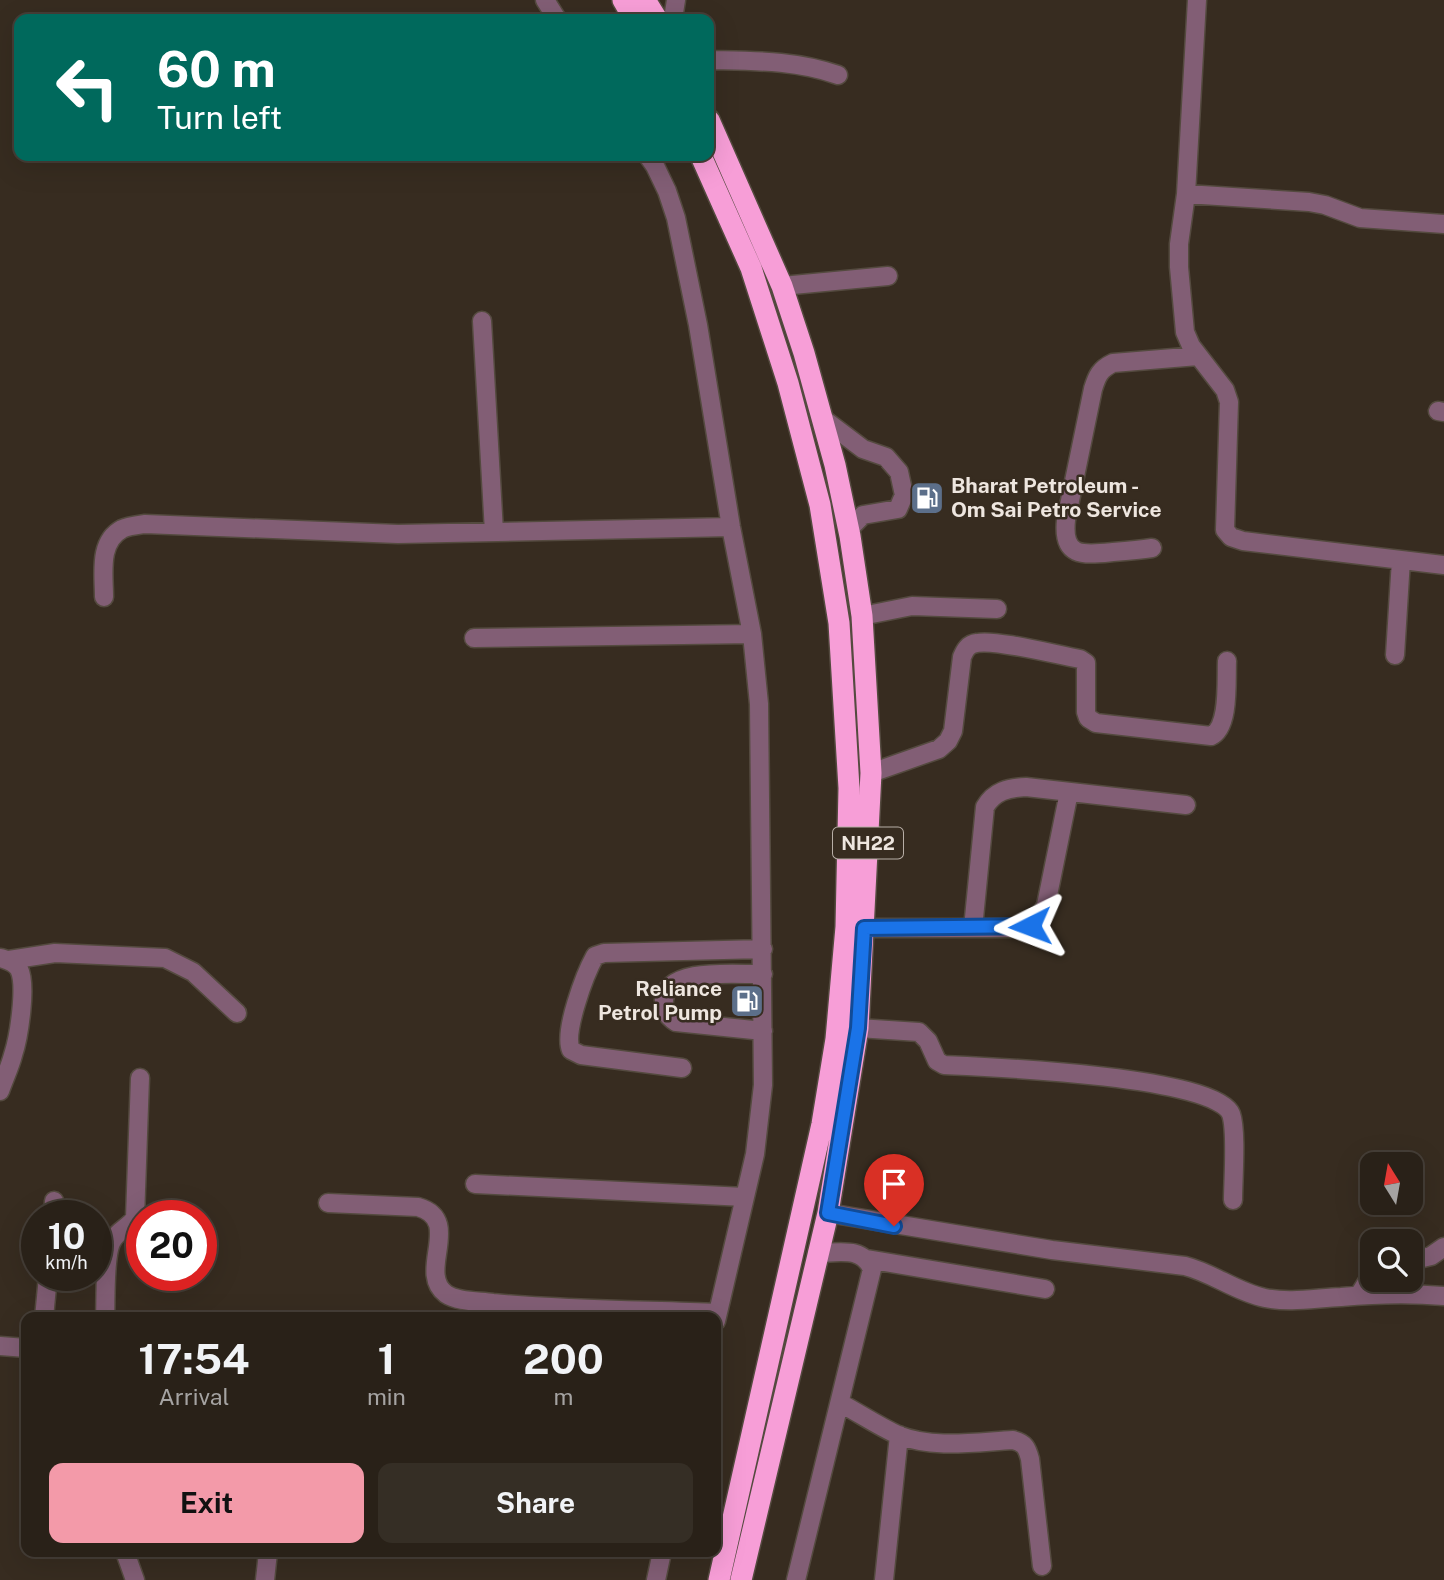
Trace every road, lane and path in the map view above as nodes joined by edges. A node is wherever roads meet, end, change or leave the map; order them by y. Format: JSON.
{"nodes":[{"id":1,"x":1197,"y":0,"type":"edge"},
{"id":2,"x":714,"y":61,"type":"edge"},
{"id":3,"x":838,"y":75,"type":"dead end"},
{"id":4,"x":714,"y":131,"type":"edge"},
{"id":5,"x":652,"y":161,"type":"edge"},
{"id":6,"x":704,"y":161,"type":"edge"},
{"id":7,"x":1186,"y":194,"type":"junction"},
{"id":8,"x":1444,"y":224,"type":"edge"},
{"id":9,"x":888,"y":276,"type":"dead end"},
{"id":10,"x":782,"y":286,"type":"junction"},
{"id":11,"x":482,"y":321,"type":"dead end"},
{"id":12,"x":1198,"y":356,"type":"junction"},
{"id":13,"x":821,"y":418,"type":"junction"},
{"id":14,"x":731,"y":527,"type":"junction"},
{"id":15,"x":849,"y":529,"type":"junction"},
{"id":16,"x":494,"y":532,"type":"junction"},
{"id":17,"x":1152,"y":548,"type":"dead end"},
{"id":18,"x":1401,"y":560,"type":"junction"},
{"id":19,"x":1444,"y":565,"type":"edge"},
{"id":20,"x":104,"y":597,"type":"dead end"},
{"id":21,"x":997,"y":609,"type":"dead end"},
{"id":22,"x":862,"y":616,"type":"junction"},
{"id":23,"x":752,"y":634,"type":"junction"},
{"id":24,"x":474,"y":638,"type":"dead end"},
{"id":25,"x":1395,"y":656,"type":"dead end"},
{"id":26,"x":1227,"y":661,"type":"dead end"},
{"id":27,"x":871,"y":773,"type":"junction"},
{"id":28,"x":1069,"y":792,"type":"junction"},
{"id":29,"x":1186,"y":805,"type":"dead end"},
{"id":30,"x":864,"y":928,"type":"junction"},
{"id":31,"x":973,"y":928,"type":"junction"},
{"id":32,"x":763,"y":949,"type":"junction"},
{"id":33,"x":5,"y":959,"type":"edge"},
{"id":34,"x":763,"y":974,"type":"junction"},
{"id":35,"x":237,"y":1013,"type":"dead end"},
{"id":36,"x":858,"y":1028,"type":"junction"},
{"id":37,"x":763,"y":1031,"type":"junction"},
{"id":38,"x":681,"y":1068,"type":"dead end"},
{"id":39,"x":140,"y":1078,"type":"dead end"},
{"id":40,"x":0,"y":1091,"type":"edge"},
{"id":41,"x":475,"y":1184,"type":"dead end"},
{"id":42,"x":744,"y":1197,"type":"junction"},
{"id":43,"x":1233,"y":1200,"type":"dead end"},
{"id":44,"x":328,"y":1203,"type":"dead end"},
{"id":45,"x":828,"y":1213,"type":"junction"},
{"id":46,"x":1444,"y":1247,"type":"edge"},
{"id":47,"x":817,"y":1253,"type":"junction"},
{"id":48,"x":1423,"y":1258,"type":"edge"},
{"id":49,"x":867,"y":1259,"type":"junction"},
{"id":50,"x":1045,"y":1289,"type":"dead end"},
{"id":51,"x":47,"y":1291,"type":"edge"},
{"id":52,"x":1361,"y":1292,"type":"edge"},
{"id":53,"x":1359,"y":1296,"type":"junction"},
{"id":54,"x":1444,"y":1296,"type":"edge"},
{"id":55,"x":512,"y":1311,"type":"edge"},
{"id":56,"x":45,"y":1312,"type":"edge"},
{"id":57,"x":104,"y":1312,"type":"edge"},
{"id":58,"x":555,"y":1312,"type":"edge"},
{"id":59,"x":718,"y":1312,"type":"edge"},
{"id":60,"x":0,"y":1346,"type":"edge"},
{"id":61,"x":21,"y":1348,"type":"edge"},
{"id":62,"x":840,"y":1403,"type":"junction"},
{"id":63,"x":899,"y":1435,"type":"junction"},
{"id":64,"x":127,"y":1557,"type":"edge"},
{"id":65,"x":267,"y":1557,"type":"edge"},
{"id":66,"x":661,"y":1557,"type":"edge"},
{"id":67,"x":1042,"y":1566,"type":"dead end"},
{"id":68,"x":135,"y":1580,"type":"edge"},
{"id":69,"x":265,"y":1580,"type":"edge"},
{"id":70,"x":656,"y":1580,"type":"edge"},
{"id":71,"x":719,"y":1580,"type":"edge"},
{"id":72,"x":741,"y":1580,"type":"edge"},
{"id":73,"x":796,"y":1580,"type":"edge"},
{"id":74,"x":884,"y":1580,"type":"edge"}],
"edges":[{"from":1,"to":7,"type":"street"},
{"from":2,"to":3,"type":"street"},
{"from":4,"to":10,"type":"highway","number":"NH22"},
{"from":5,"to":14,"type":"street"},
{"from":6,"to":71,"type":"highway","number":"NH22"},
{"from":7,"to":8,"type":"street"},
{"from":7,"to":12,"type":"street"},
{"from":9,"to":10,"type":"street"},
{"from":10,"to":13,"type":"highway","number":"NH22"},
{"from":11,"to":16,"type":"street"},
{"from":12,"to":17,"type":"street"},
{"from":12,"to":18,"type":"street"},
{"from":13,"to":15,"type":"highway","number":"NH22"},
{"from":13,"to":15,"type":"street"},
{"from":14,"to":16,"type":"street"},
{"from":14,"to":23,"type":"street"},
{"from":15,"to":22,"type":"highway","number":"NH22"},
{"from":16,"to":20,"type":"street"},
{"from":18,"to":19,"type":"street"},
{"from":18,"to":25,"type":"street"},
{"from":21,"to":22,"type":"street"},
{"from":22,"to":27,"type":"highway","number":"NH22"},
{"from":23,"to":24,"type":"street"},
{"from":23,"to":32,"type":"street"},
{"from":26,"to":27,"type":"street"},
{"from":27,"to":30,"type":"highway","number":"NH22"},
{"from":28,"to":29,"type":"street"},
{"from":28,"to":31,"type":"street"},
{"from":28,"to":31,"type":"street"},
{"from":30,"to":31,"type":"street"},
{"from":30,"to":36,"type":"highway","number":"NH22"},
{"from":32,"to":34,"type":"street"},
{"from":32,"to":38,"type":"street"},
{"from":33,"to":35,"type":"street"},
{"from":33,"to":40,"type":"street"},
{"from":34,"to":37,"type":"street"},
{"from":34,"to":37,"type":"street"},
{"from":36,"to":43,"type":"street"},
{"from":36,"to":45,"type":"highway","number":"NH22"},
{"from":37,"to":42,"type":"street"},
{"from":39,"to":57,"type":"street"},
{"from":41,"to":42,"type":"street"},
{"from":42,"to":59,"type":"street"},
{"from":44,"to":55,"type":"street"},
{"from":45,"to":47,"type":"highway","number":"NH22"},
{"from":45,"to":53,"type":"street"},
{"from":46,"to":48,"type":"street"},
{"from":47,"to":49,"type":"street"},
{"from":47,"to":72,"type":"highway","number":"NH22"},
{"from":49,"to":50,"type":"street"},
{"from":49,"to":62,"type":"street"},
{"from":51,"to":56,"type":"street"},
{"from":52,"to":53,"type":"street"},
{"from":53,"to":54,"type":"street"},
{"from":55,"to":58,"type":"street"},
{"from":60,"to":61,"type":"street"},
{"from":62,"to":63,"type":"street"},
{"from":62,"to":73,"type":"street"},
{"from":63,"to":67,"type":"street"},
{"from":63,"to":74,"type":"street"},
{"from":64,"to":68,"type":"street"},
{"from":65,"to":69,"type":"street"},
{"from":66,"to":70,"type":"street"}]}
